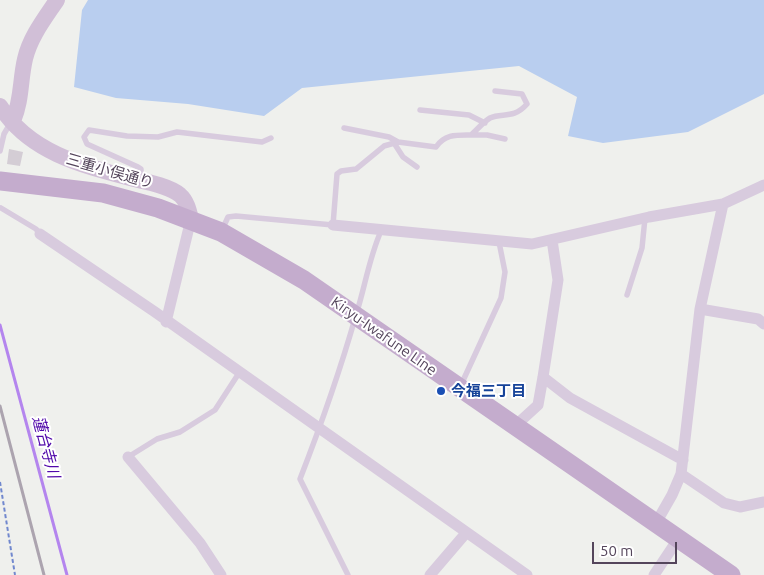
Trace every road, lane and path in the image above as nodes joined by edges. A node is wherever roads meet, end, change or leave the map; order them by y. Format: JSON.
{"nodes":[{"id":1,"x":57,"y":0,"type":"edge"},
{"id":2,"x":495,"y":90,"type":"dead end"},
{"id":3,"x":0,"y":106,"type":"edge"},
{"id":4,"x":420,"y":110,"type":"dead end"},
{"id":5,"x":13,"y":121,"type":"junction"},
{"id":6,"x":485,"y":123,"type":"junction"},
{"id":7,"x":344,"y":128,"type":"dead end"},
{"id":8,"x":471,"y":135,"type":"junction"},
{"id":9,"x":271,"y":138,"type":"dead end"},
{"id":10,"x":505,"y":139,"type":"dead end"},
{"id":11,"x":396,"y":143,"type":"junction"},
{"id":12,"x":0,"y":151,"type":"edge"},
{"id":13,"x":417,"y":167,"type":"dead end"},
{"id":14,"x":142,"y":180,"type":"junction"},
{"id":15,"x":0,"y":181,"type":"edge"},
{"id":16,"x":764,"y":185,"type":"edge"},
{"id":17,"x":723,"y":204,"type":"junction"},
{"id":18,"x":1,"y":208,"type":"edge"},
{"id":19,"x":645,"y":218,"type":"junction"},
{"id":20,"x":191,"y":219,"type":"junction"},
{"id":21,"x":333,"y":225,"type":"junction"},
{"id":22,"x":381,"y":230,"type":"junction"},
{"id":23,"x":221,"y":232,"type":"junction"},
{"id":24,"x":40,"y":234,"type":"joint"},
{"id":25,"x":552,"y":240,"type":"junction"},
{"id":26,"x":500,"y":242,"type":"junction"},
{"id":27,"x":627,"y":296,"type":"dead end"},
{"id":28,"x":700,"y":309,"type":"junction"},
{"id":29,"x":356,"y":317,"type":"junction"},
{"id":30,"x":762,"y":318,"type":"edge"},
{"id":31,"x":166,"y":322,"type":"junction"},
{"id":32,"x":239,"y":373,"type":"junction"},
{"id":33,"x":543,"y":378,"type":"junction"},
{"id":34,"x":459,"y":388,"type":"junction"},
{"id":35,"x":515,"y":426,"type":"junction"},
{"id":36,"x":319,"y":429,"type":"junction"},
{"id":37,"x":128,"y":457,"type":"joint"},
{"id":38,"x":683,"y":460,"type":"junction"},
{"id":39,"x":681,"y":474,"type":"junction"},
{"id":40,"x":0,"y":482,"type":"edge"},
{"id":41,"x":764,"y":502,"type":"edge"},
{"id":42,"x":656,"y":523,"type":"junction"},
{"id":43,"x":466,"y":533,"type":"junction"},
{"id":44,"x":678,"y":539,"type":"junction"},
{"id":45,"x":15,"y":575,"type":"edge"},
{"id":46,"x":221,"y":575,"type":"edge"},
{"id":47,"x":348,"y":575,"type":"edge"},
{"id":48,"x":430,"y":575,"type":"edge"},
{"id":49,"x":527,"y":575,"type":"edge"},
{"id":50,"x":654,"y":575,"type":"edge"},
{"id":51,"x":731,"y":575,"type":"edge"}],
"edges":[{"from":1,"to":5,"type":"main road"},
{"from":2,"to":6,"type":"lane"},
{"from":3,"to":5,"type":"main road","name":"三重小俣通り"},
{"from":4,"to":6,"type":"lane"},
{"from":5,"to":12,"type":"lane"},
{"from":5,"to":14,"type":"main road","name":"三重小俣通り"},
{"from":6,"to":8,"type":"lane"},
{"from":7,"to":11,"type":"lane"},
{"from":8,"to":10,"type":"lane"},
{"from":8,"to":11,"type":"lane"},
{"from":9,"to":14,"type":"lane"},
{"from":11,"to":13,"type":"lane"},
{"from":11,"to":21,"type":"lane"},
{"from":14,"to":20,"type":"main road","name":"三重小俣通り"},
{"from":15,"to":20,"type":"main road","name":"Kiryu-Iwafune Line"},
{"from":16,"to":17,"type":"street"},
{"from":17,"to":19,"type":"street"},
{"from":17,"to":28,"type":"street"},
{"from":18,"to":24,"type":"lane"},
{"from":19,"to":25,"type":"street"},
{"from":19,"to":27,"type":"lane"},
{"from":20,"to":23,"type":"main road","name":"Kiryu-Iwafune Line"},
{"from":20,"to":31,"type":"street"},
{"from":21,"to":22,"type":"street"},
{"from":21,"to":23,"type":"lane"},
{"from":22,"to":26,"type":"street"},
{"from":22,"to":29,"type":"lane"},
{"from":23,"to":29,"type":"main road","name":"Kiryu-Iwafune Line"},
{"from":24,"to":31,"type":"street"},
{"from":25,"to":26,"type":"street"},
{"from":25,"to":33,"type":"street"},
{"from":26,"to":34,"type":"lane"},
{"from":28,"to":30,"type":"street"},
{"from":28,"to":38,"type":"street"},
{"from":29,"to":34,"type":"main road","name":"Kiryu-Iwafune Line"},
{"from":29,"to":36,"type":"lane"},
{"from":31,"to":32,"type":"street"},
{"from":32,"to":36,"type":"street"},
{"from":32,"to":37,"type":"lane"},
{"from":33,"to":35,"type":"street"},
{"from":33,"to":38,"type":"street"},
{"from":34,"to":35,"type":"main road","name":"Kiryu-Iwafune Line"},
{"from":35,"to":42,"type":"main road","name":"Kiryu-Iwafune Line"},
{"from":36,"to":43,"type":"street"},
{"from":36,"to":47,"type":"lane"},
{"from":37,"to":46,"type":"street"},
{"from":38,"to":39,"type":"street"},
{"from":39,"to":41,"type":"street"},
{"from":39,"to":42,"type":"street"},
{"from":40,"to":45,"type":"path"},
{"from":42,"to":44,"type":"main road","name":"Kiryu-Iwafune Line"},
{"from":43,"to":48,"type":"street"},
{"from":43,"to":49,"type":"street"},
{"from":44,"to":50,"type":"street"},
{"from":44,"to":51,"type":"main road","name":"Kiryu-Iwafune Line"}]}
